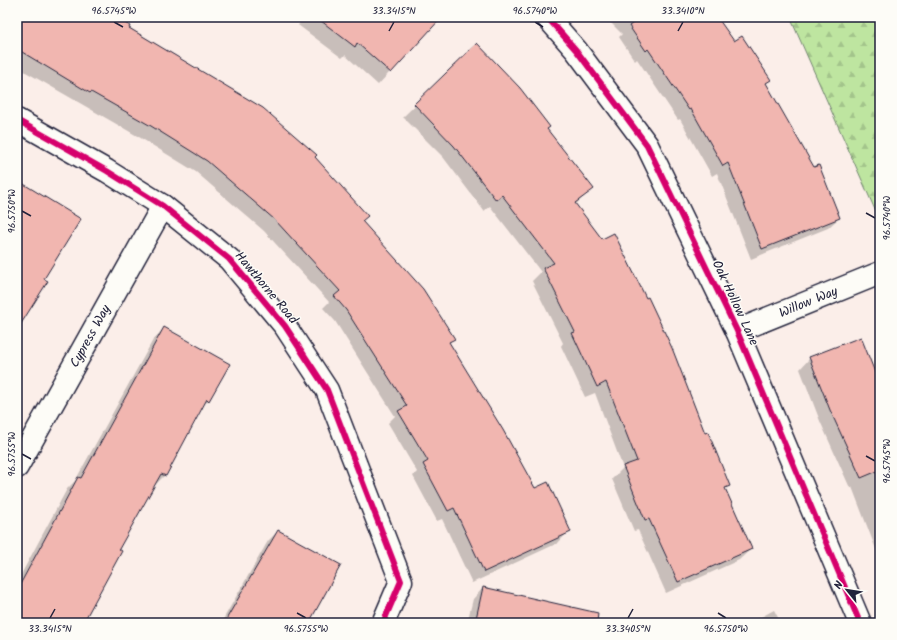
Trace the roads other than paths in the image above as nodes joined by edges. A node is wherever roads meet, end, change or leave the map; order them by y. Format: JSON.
{"nodes":[{"id":1,"x":547,"y":17,"type":"edge"},
{"id":2,"x":17,"y":120,"type":"edge"},
{"id":3,"x":163,"y":206,"type":"junction"},
{"id":4,"x":880,"y":273,"type":"edge"},
{"id":5,"x":737,"y":330,"type":"junction"},
{"id":6,"x":17,"y":467,"type":"edge"},
{"id":7,"x":383,"y":623,"type":"edge"},
{"id":8,"x":860,"y":623,"type":"edge"}],
"edges":[{"from":1,"to":5,"type":"street","name":"Oak Hollow Lane"},
{"from":2,"to":3,"type":"street","name":"Hawthorne Road"},
{"from":3,"to":6,"type":"street","name":"Cypress Way"},
{"from":3,"to":7,"type":"street","name":"Hawthorne Road"},
{"from":4,"to":5,"type":"street","name":"Willow Way"},
{"from":5,"to":8,"type":"street","name":"Oak Hollow Lane"}]}
